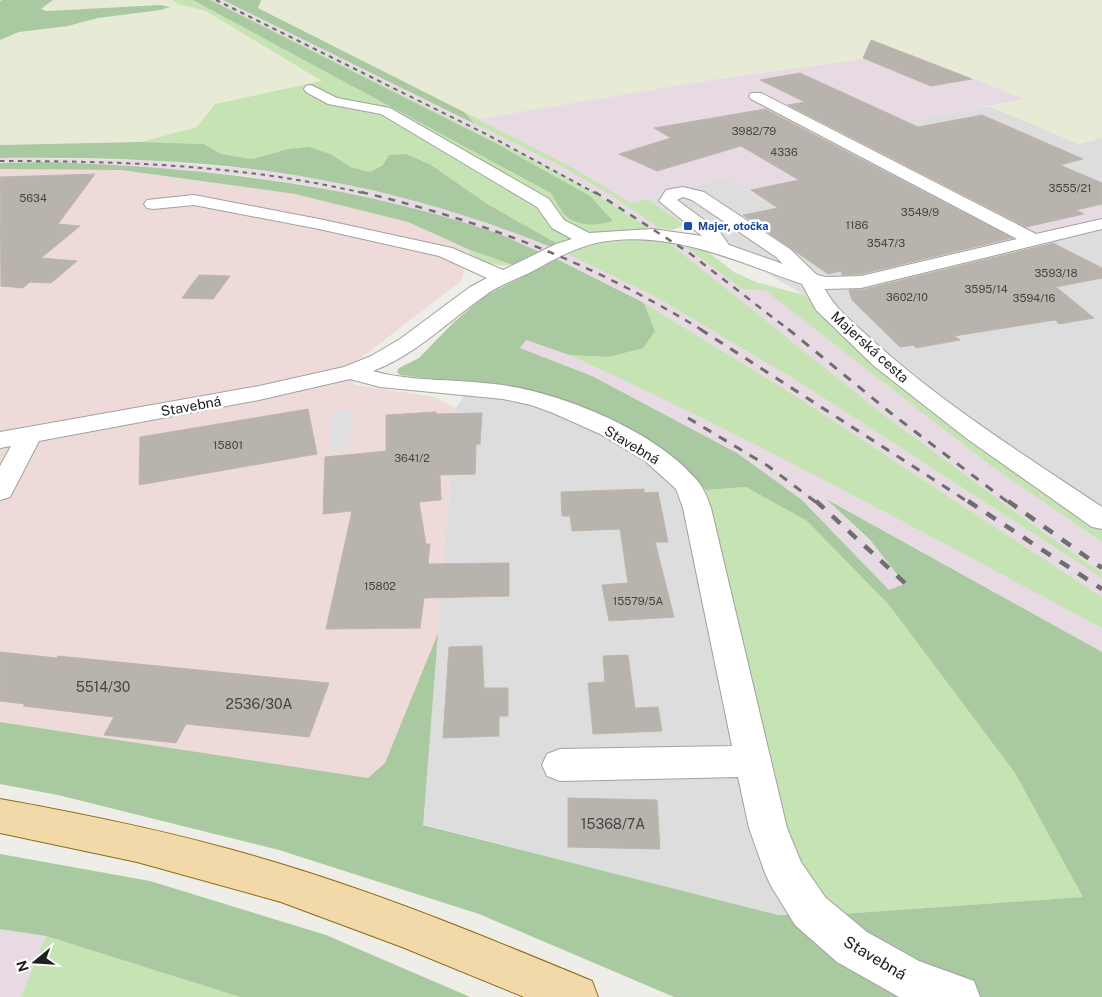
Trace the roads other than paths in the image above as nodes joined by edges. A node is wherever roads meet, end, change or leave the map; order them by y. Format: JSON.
{"nodes":[{"id":1,"x":312,"y":89,"type":"dead end"},
{"id":2,"x":756,"y":96,"type":"dead end"},
{"id":3,"x":153,"y":204,"type":"dead end"},
{"id":4,"x":1100,"y":226,"type":"edge"},
{"id":5,"x":588,"y":240,"type":"junction"},
{"id":6,"x":1034,"y":240,"type":"junction"},
{"id":7,"x":723,"y":250,"type":"junction"},
{"id":8,"x":502,"y":277,"type":"junction"},
{"id":9,"x":810,"y":280,"type":"junction"},
{"id":10,"x":351,"y":372,"type":"junction"},
{"id":11,"x":29,"y":435,"type":"junction"},
{"id":12,"x":0,"y":440,"type":"edge"},
{"id":13,"x":0,"y":491,"type":"edge"},
{"id":14,"x":1102,"y":520,"type":"edge"},
{"id":15,"x":754,"y":761,"type":"junction"},
{"id":16,"x":560,"y":765,"type":"dead end"},
{"id":17,"x":0,"y":816,"type":"edge"},
{"id":18,"x":576,"y":997,"type":"edge"},
{"id":19,"x":958,"y":997,"type":"edge"}],
"edges":[{"from":1,"to":5,"type":"street"},
{"from":2,"to":6,"type":"street"},
{"from":3,"to":8,"type":"street"},
{"from":4,"to":6,"type":"street"},
{"from":5,"to":7,"type":"street","name":"Stavebná"},
{"from":5,"to":8,"type":"street","name":"Stavebná"},
{"from":6,"to":9,"type":"street"},
{"from":7,"to":9,"type":"street"},
{"from":7,"to":9,"type":"street","name":"Majerská cesta"},
{"from":8,"to":10,"type":"street","name":"Stavebná"},
{"from":9,"to":14,"type":"street","name":"Majerská cesta"},
{"from":10,"to":11,"type":"street","name":"Stavebná"},
{"from":10,"to":15,"type":"street","name":"Stavebná"},
{"from":11,"to":12,"type":"street","name":"Stavebná"},
{"from":11,"to":13,"type":"street"},
{"from":15,"to":16,"type":"street"},
{"from":15,"to":19,"type":"street","name":"Stavebná"},
{"from":17,"to":18,"type":"main road"}]}
